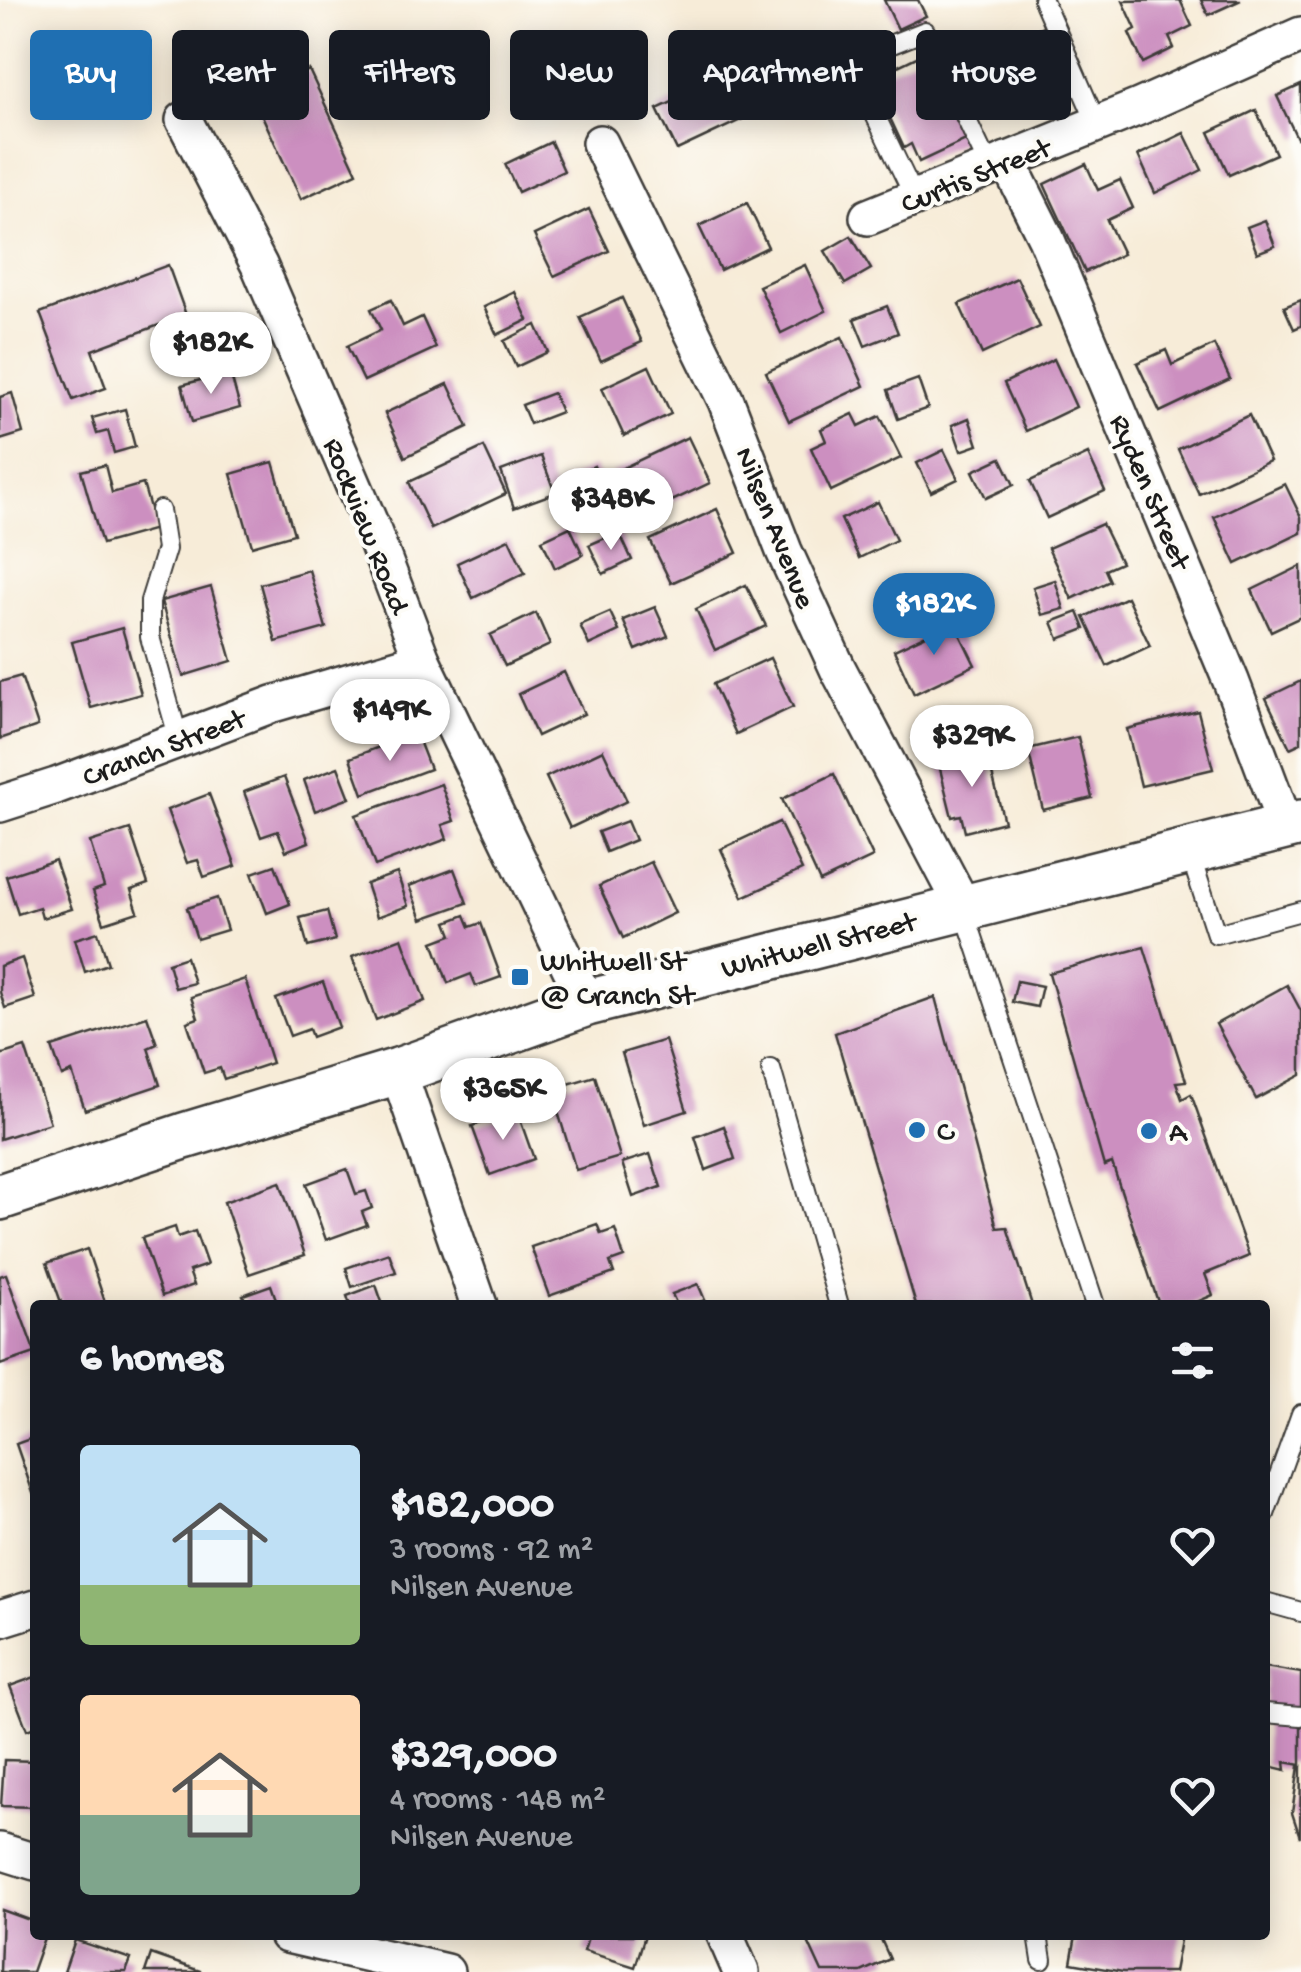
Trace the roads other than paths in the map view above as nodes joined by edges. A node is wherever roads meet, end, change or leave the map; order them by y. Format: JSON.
{"nodes":[{"id":1,"x":1042,"y":0,"type":"edge"},
{"id":2,"x":1301,"y":35,"type":"edge"},
{"id":3,"x":184,"y":120,"type":"dead end"},
{"id":4,"x":1096,"y":124,"type":"junction"},
{"id":5,"x":600,"y":143,"type":"dead end"},
{"id":6,"x":998,"y":163,"type":"junction"},
{"id":7,"x":916,"y":198,"type":"junction"},
{"id":8,"x":868,"y":217,"type":"dead end"},
{"id":9,"x":160,"y":510,"type":"dead end"},
{"id":10,"x":422,"y":660,"type":"junction"},
{"id":11,"x":179,"y":740,"type":"junction"},
{"id":12,"x":0,"y":804,"type":"edge"},
{"id":13,"x":1294,"y":825,"type":"edge"},
{"id":14,"x":1189,"y":851,"type":"junction"},
{"id":15,"x":963,"y":906,"type":"junction"},
{"id":16,"x":1301,"y":911,"type":"edge"},
{"id":17,"x":587,"y":1003,"type":"junction"},
{"id":18,"x":771,"y":1070,"type":"dead end"},
{"id":19,"x":398,"y":1071,"type":"junction"},
{"id":20,"x":0,"y":1198,"type":"edge"},
{"id":21,"x":476,"y":1300,"type":"edge"},
{"id":22,"x":838,"y":1300,"type":"edge"},
{"id":23,"x":1093,"y":1300,"type":"edge"},
{"id":24,"x":1301,"y":1414,"type":"edge"},
{"id":25,"x":1270,"y":1500,"type":"edge"},
{"id":26,"x":1270,"y":1603,"type":"edge"},
{"id":27,"x":30,"y":1610,"type":"edge"},
{"id":28,"x":1301,"y":1612,"type":"edge"},
{"id":29,"x":0,"y":1619,"type":"edge"},
{"id":30,"x":1270,"y":1713,"type":"edge"},
{"id":31,"x":1301,"y":1716,"type":"edge"},
{"id":32,"x":0,"y":1852,"type":"edge"},
{"id":33,"x":30,"y":1861,"type":"edge"},
{"id":34,"x":298,"y":1940,"type":"edge"},
{"id":35,"x":727,"y":1940,"type":"edge"},
{"id":36,"x":1039,"y":1940,"type":"edge"},
{"id":37,"x":340,"y":1960,"type":"edge"},
{"id":38,"x":1042,"y":1960,"type":"dead end"},
{"id":39,"x":446,"y":1972,"type":"edge"},
{"id":40,"x":741,"y":1972,"type":"edge"}],
"edges":[{"from":1,"to":4,"type":"lane"},
{"from":2,"to":4,"type":"street","name":"Curtis Street"},
{"from":3,"to":10,"type":"street","name":"Rockview Road"},
{"from":4,"to":6,"type":"street","name":"Curtis Street"},
{"from":5,"to":15,"type":"street","name":"Nilsen Avenue"},
{"from":6,"to":7,"type":"street","name":"Curtis Street"},
{"from":6,"to":7,"type":"lane"},
{"from":6,"to":13,"type":"street","name":"Ryden Street"},
{"from":7,"to":8,"type":"street","name":"Curtis Street"},
{"from":9,"to":11,"type":"lane"},
{"from":10,"to":11,"type":"street","name":"Cranch Street"},
{"from":10,"to":17,"type":"street"},
{"from":11,"to":12,"type":"street","name":"Cranch Street"},
{"from":13,"to":14,"type":"street","name":"Whitwell Street"},
{"from":14,"to":15,"type":"street","name":"Whitwell Street"},
{"from":14,"to":16,"type":"lane"},
{"from":15,"to":17,"type":"street","name":"Whitwell Street"},
{"from":15,"to":23,"type":"lane"},
{"from":17,"to":19,"type":"street","name":"Whitwell Street"},
{"from":18,"to":22,"type":"lane"},
{"from":19,"to":20,"type":"street","name":"Whitwell Street"},
{"from":19,"to":21,"type":"street"},
{"from":24,"to":25,"type":"lane"},
{"from":26,"to":28,"type":"lane"},
{"from":27,"to":29,"type":"street"},
{"from":30,"to":31,"type":"lane"},
{"from":32,"to":33,"type":"street"},
{"from":34,"to":37,"type":"street"},
{"from":35,"to":40,"type":"street"},
{"from":36,"to":38,"type":"lane"},
{"from":37,"to":39,"type":"street"}]}
